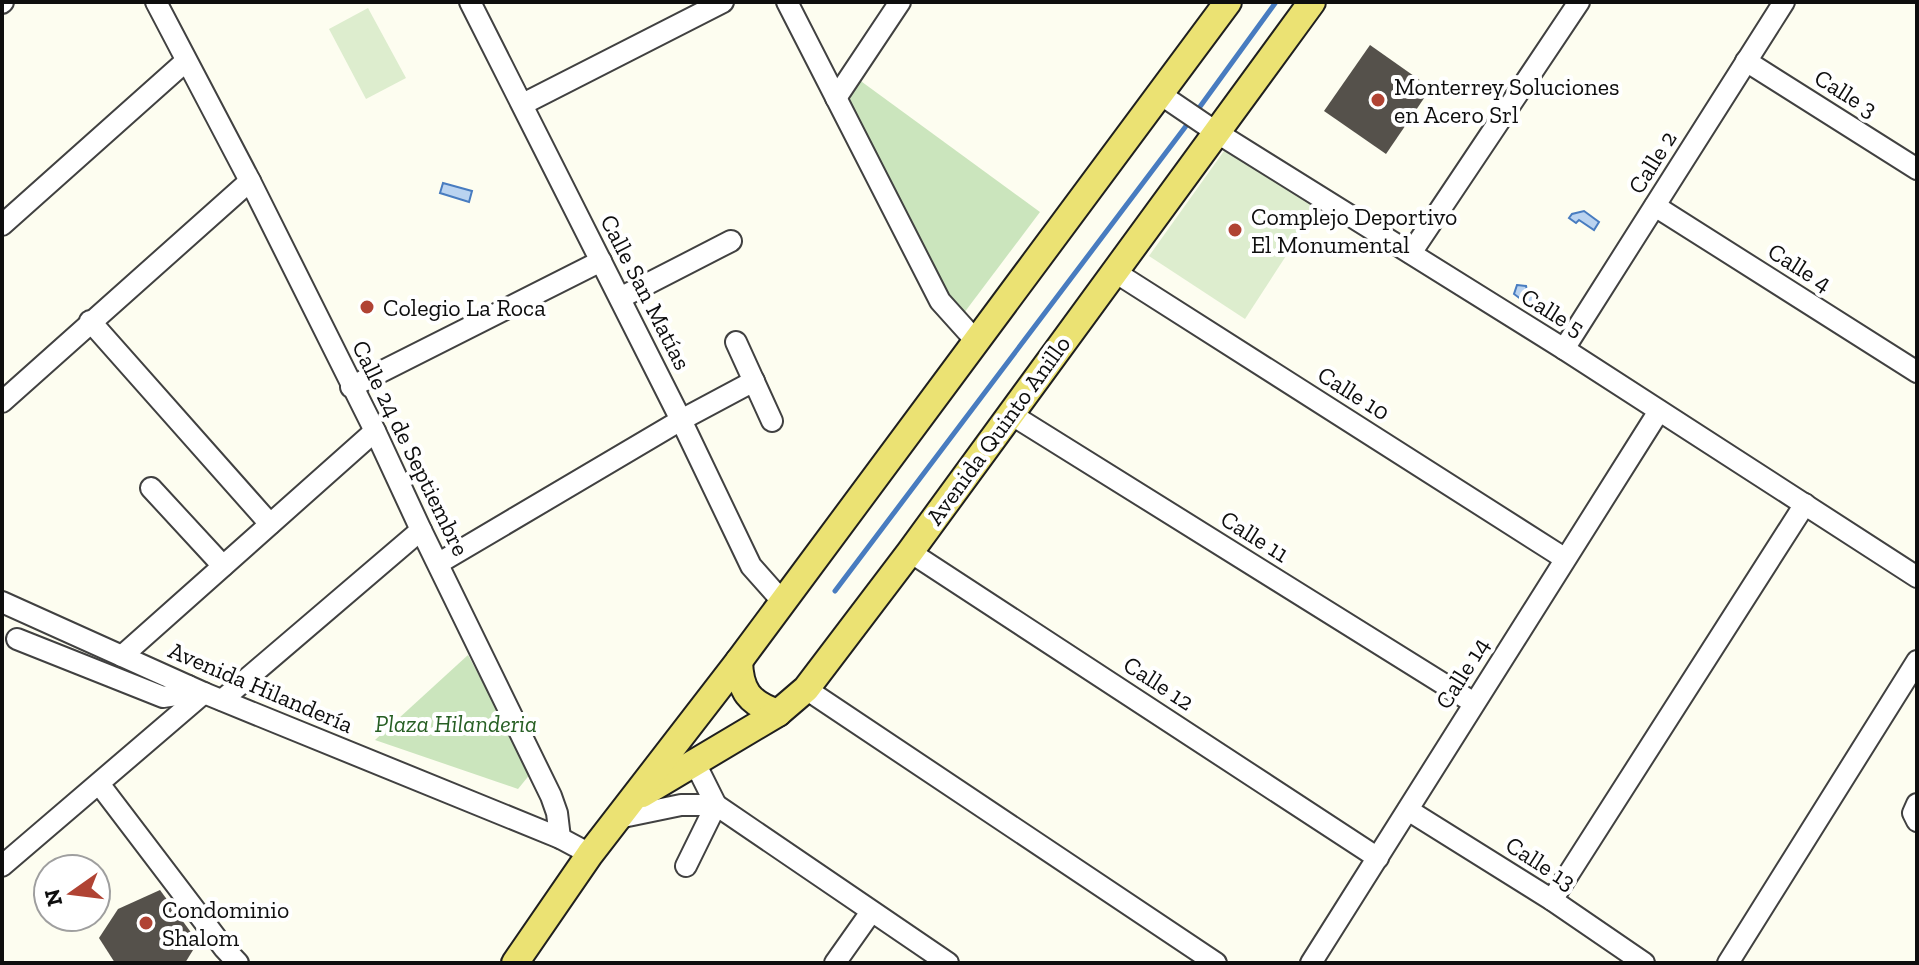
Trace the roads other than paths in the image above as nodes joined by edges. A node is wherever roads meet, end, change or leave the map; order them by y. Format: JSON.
{"nodes":[{"id":1,"x":156,"y":2,"type":"edge"},
{"id":2,"x":470,"y":2,"type":"edge"},
{"id":3,"x":723,"y":2,"type":"edge"},
{"id":4,"x":787,"y":2,"type":"edge"},
{"id":5,"x":900,"y":2,"type":"edge"},
{"id":6,"x":1228,"y":2,"type":"edge"},
{"id":7,"x":1312,"y":2,"type":"edge"},
{"id":8,"x":1579,"y":2,"type":"edge"},
{"id":9,"x":1784,"y":2,"type":"edge"},
{"id":10,"x":186,"y":61,"type":"junction"},
{"id":11,"x":1746,"y":61,"type":"junction"},
{"id":12,"x":1160,"y":94,"type":"junction"},
{"id":13,"x":836,"y":98,"type":"junction"},
{"id":14,"x":523,"y":104,"type":"junction"},
{"id":15,"x":1216,"y":132,"type":"junction"},
{"id":16,"x":1917,"y":169,"type":"edge"},
{"id":17,"x":250,"y":181,"type":"junction"},
{"id":18,"x":1655,"y":206,"type":"junction"},
{"id":19,"x":2,"y":225,"type":"edge"},
{"id":20,"x":731,"y":241,"type":"dead end"},
{"id":21,"x":1411,"y":253,"type":"junction"},
{"id":22,"x":601,"y":261,"type":"junction"},
{"id":23,"x":1115,"y":272,"type":"junction"},
{"id":24,"x":620,"y":298,"type":"junction"},
{"id":25,"x":90,"y":321,"type":"junction"},
{"id":26,"x":976,"y":341,"type":"junction"},
{"id":27,"x":736,"y":342,"type":"dead end"},
{"id":28,"x":1564,"y":349,"type":"junction"},
{"id":29,"x":1917,"y":372,"type":"edge"},
{"id":30,"x":754,"y":381,"type":"junction"},
{"id":31,"x":351,"y":387,"type":"junction"},
{"id":32,"x":2,"y":402,"type":"edge"},
{"id":33,"x":1659,"y":411,"type":"junction"},
{"id":34,"x":1009,"y":413,"type":"junction"},
{"id":35,"x":681,"y":420,"type":"junction"},
{"id":36,"x":772,"y":421,"type":"dead end"},
{"id":37,"x":375,"y":431,"type":"junction"},
{"id":38,"x":151,"y":488,"type":"dead end"},
{"id":39,"x":1805,"y":504,"type":"junction"},
{"id":40,"x":270,"y":524,"type":"junction"},
{"id":41,"x":421,"y":530,"type":"junction"},
{"id":42,"x":910,"y":552,"type":"junction"},
{"id":43,"x":1564,"y":558,"type":"junction"},
{"id":44,"x":439,"y":563,"type":"junction"},
{"id":45,"x":223,"y":566,"type":"junction"},
{"id":46,"x":1917,"y":577,"type":"edge"},
{"id":47,"x":782,"y":601,"type":"junction"},
{"id":48,"x":2,"y":602,"type":"edge"},
{"id":49,"x":17,"y":639,"type":"dead end"},
{"id":50,"x":122,"y":656,"type":"junction"},
{"id":51,"x":739,"y":661,"type":"junction"},
{"id":52,"x":1917,"y":661,"type":"edge"},
{"id":53,"x":806,"y":689,"type":"junction"},
{"id":54,"x":205,"y":693,"type":"junction"},
{"id":55,"x":1474,"y":703,"type":"junction"},
{"id":56,"x":778,"y":713,"type":"junction"},
{"id":57,"x":695,"y":763,"type":"junction"},
{"id":58,"x":100,"y":785,"type":"junction"},
{"id":59,"x":1917,"y":804,"type":"edge"},
{"id":60,"x":716,"y":805,"type":"junction"},
{"id":61,"x":624,"y":810,"type":"junction"},
{"id":62,"x":1408,"y":810,"type":"junction"},
{"id":63,"x":1917,"y":821,"type":"edge"},
{"id":64,"x":560,"y":838,"type":"junction"},
{"id":65,"x":590,"y":854,"type":"junction"},
{"id":66,"x":1378,"y":858,"type":"junction"},
{"id":67,"x":2,"y":866,"type":"edge"},
{"id":68,"x":686,"y":866,"type":"dead end"},
{"id":69,"x":1552,"y":900,"type":"junction"},
{"id":70,"x":871,"y":912,"type":"junction"},
{"id":71,"x":224,"y":958,"type":"edge"},
{"id":72,"x":515,"y":963,"type":"edge"},
{"id":73,"x":835,"y":963,"type":"edge"},
{"id":74,"x":948,"y":963,"type":"edge"},
{"id":75,"x":1216,"y":963,"type":"edge"},
{"id":76,"x":1311,"y":963,"type":"edge"},
{"id":77,"x":1644,"y":963,"type":"edge"},
{"id":78,"x":1728,"y":963,"type":"edge"}],
"edges":[{"from":1,"to":10,"type":"street","name":"Calle 24 de Septiembre"},
{"from":2,"to":14,"type":"street","name":"Calle San Matías"},
{"from":3,"to":14,"type":"street"},
{"from":4,"to":13,"type":"street"},
{"from":5,"to":13,"type":"street"},
{"from":6,"to":12,"type":"main road","name":"Avenida Quinto Anillo"},
{"from":7,"to":15,"type":"main road","name":"Avenida Quinto Anillo"},
{"from":8,"to":21,"type":"street"},
{"from":9,"to":11,"type":"street","name":"Calle 2"},
{"from":10,"to":17,"type":"street","name":"Calle 24 de Septiembre"},
{"from":10,"to":19,"type":"street"},
{"from":11,"to":16,"type":"street","name":"Calle 3"},
{"from":11,"to":18,"type":"street","name":"Calle 2"},
{"from":12,"to":15,"type":"street","name":"Calle 5"},
{"from":12,"to":26,"type":"main road","name":"Avenida Quinto Anillo"},
{"from":13,"to":26,"type":"street"},
{"from":14,"to":22,"type":"street","name":"Calle San Matías"},
{"from":15,"to":21,"type":"street","name":"Calle 5"},
{"from":15,"to":23,"type":"main road","name":"Avenida Quinto Anillo"},
{"from":17,"to":25,"type":"street"},
{"from":17,"to":31,"type":"street","name":"Calle 24 de Septiembre"},
{"from":18,"to":28,"type":"street","name":"Calle 2"},
{"from":18,"to":29,"type":"street","name":"Calle 4"},
{"from":20,"to":24,"type":"street"},
{"from":21,"to":28,"type":"street","name":"Calle 5"},
{"from":22,"to":24,"type":"street","name":"Calle San Matías"},
{"from":22,"to":31,"type":"street"},
{"from":23,"to":34,"type":"main road","name":"Avenida Quinto Anillo"},
{"from":23,"to":43,"type":"street","name":"Calle 10"},
{"from":24,"to":35,"type":"street","name":"Calle San Matías"},
{"from":25,"to":32,"type":"street"},
{"from":25,"to":40,"type":"street"},
{"from":26,"to":47,"type":"main road","name":"Avenida Quinto Anillo"},
{"from":27,"to":30,"type":"street"},
{"from":28,"to":33,"type":"street","name":"Calle 5"},
{"from":30,"to":35,"type":"street"},
{"from":30,"to":36,"type":"street"},
{"from":31,"to":37,"type":"street","name":"Calle 24 de Septiembre"},
{"from":33,"to":39,"type":"street","name":"Calle 5"},
{"from":33,"to":43,"type":"street","name":"Calle 14"},
{"from":34,"to":42,"type":"main road","name":"Avenida Quinto Anillo"},
{"from":34,"to":55,"type":"street","name":"Calle 11"},
{"from":35,"to":44,"type":"street"},
{"from":35,"to":47,"type":"street","name":"Calle San Matías"},
{"from":37,"to":40,"type":"street"},
{"from":37,"to":41,"type":"street","name":"Calle 24 de Septiembre"},
{"from":38,"to":45,"type":"street"},
{"from":39,"to":46,"type":"street","name":"Calle 5"},
{"from":39,"to":69,"type":"street"},
{"from":40,"to":45,"type":"street"},
{"from":41,"to":44,"type":"street","name":"Calle 24 de Septiembre"},
{"from":41,"to":54,"type":"street"},
{"from":42,"to":53,"type":"main road","name":"Avenida Quinto Anillo"},
{"from":42,"to":66,"type":"street","name":"Calle 12"},
{"from":43,"to":55,"type":"street","name":"Calle 14"},
{"from":44,"to":64,"type":"street","name":"Calle 24 de Septiembre"},
{"from":45,"to":50,"type":"street"},
{"from":47,"to":51,"type":"main road","name":"Avenida Quinto Anillo"},
{"from":48,"to":50,"type":"street","name":"Avenida Hilandería"},
{"from":49,"to":54,"type":"street"},
{"from":50,"to":54,"type":"street","name":"Avenida Hilandería"},
{"from":51,"to":56,"type":"main road"},
{"from":51,"to":61,"type":"main road","name":"Avenida Quinto Anillo"},
{"from":52,"to":78,"type":"street"},
{"from":53,"to":56,"type":"main road","name":"Avenida Quinto Anillo"},
{"from":53,"to":75,"type":"street"},
{"from":54,"to":58,"type":"street"},
{"from":54,"to":64,"type":"street","name":"Avenida Hilandería"},
{"from":55,"to":62,"type":"street","name":"Calle 14"},
{"from":56,"to":57,"type":"main road","name":"Avenida Quinto Anillo"},
{"from":57,"to":60,"type":"street"},
{"from":57,"to":61,"type":"main road","name":"Avenida Quinto Anillo"},
{"from":58,"to":67,"type":"street"},
{"from":58,"to":71,"type":"street"},
{"from":59,"to":63,"type":"street"},
{"from":60,"to":61,"type":"street"},
{"from":60,"to":68,"type":"street"},
{"from":60,"to":70,"type":"street"},
{"from":61,"to":65,"type":"main road","name":"Avenida Quinto Anillo"},
{"from":62,"to":66,"type":"street","name":"Calle 14"},
{"from":62,"to":69,"type":"street","name":"Calle 13"},
{"from":64,"to":65,"type":"street","name":"Avenida Hilandería"},
{"from":65,"to":72,"type":"main road","name":"Avenida Quinto Anillo"},
{"from":66,"to":76,"type":"street","name":"Calle 14"},
{"from":69,"to":77,"type":"street","name":"Calle 13"},
{"from":70,"to":73,"type":"street"},
{"from":70,"to":74,"type":"street"}]}
